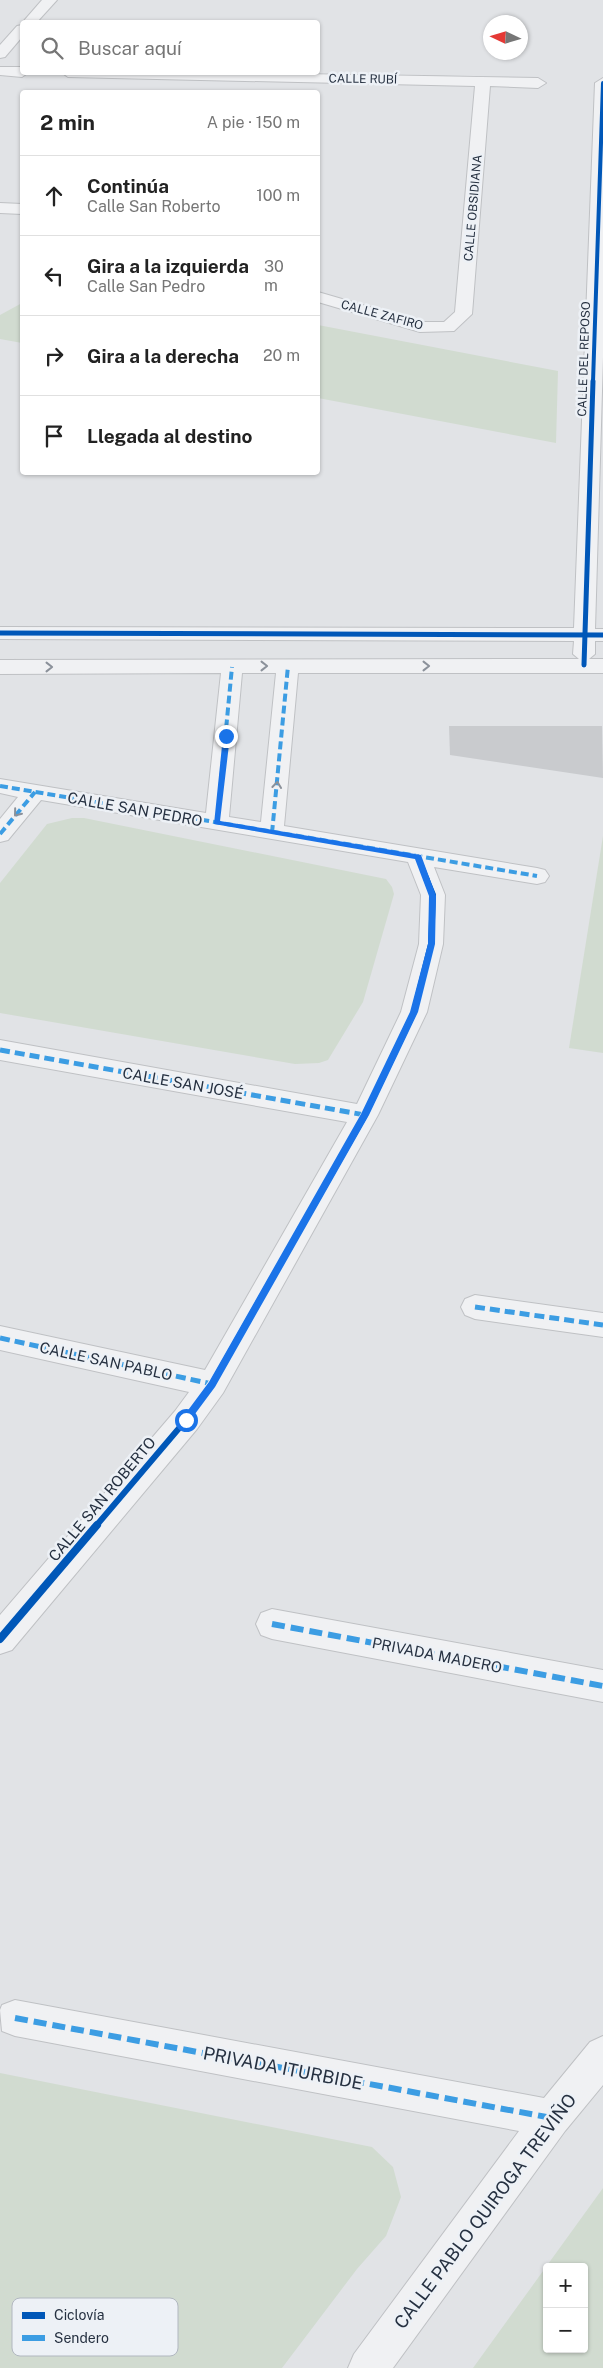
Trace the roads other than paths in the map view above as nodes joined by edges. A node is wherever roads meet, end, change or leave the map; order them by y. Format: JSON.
{"nodes":[{"id":1,"x":50,"y":0,"type":"edge"},
{"id":2,"x":31,"y":20,"type":"edge"},
{"id":3,"x":20,"y":32,"type":"edge"},
{"id":4,"x":0,"y":54,"type":"edge"},
{"id":5,"x":0,"y":71,"type":"edge"},
{"id":6,"x":20,"y":72,"type":"edge"},
{"id":7,"x":86,"y":75,"type":"edge"},
{"id":8,"x":116,"y":80,"type":"edge"},
{"id":9,"x":483,"y":81,"type":"junction"},
{"id":10,"x":538,"y":82,"type":"dead end"},
{"id":11,"x":603,"y":83,"type":"edge"},
{"id":12,"x":297,"y":85,"type":"edge"},
{"id":13,"x":0,"y":208,"type":"edge"},
{"id":14,"x":20,"y":209,"type":"edge"},
{"id":15,"x":320,"y":298,"type":"edge"},
{"id":16,"x":448,"y":327,"type":"joint"},
{"id":17,"x":598,"y":420,"type":"edge"},
{"id":18,"x":0,"y":633,"type":"edge"},
{"id":19,"x":594,"y":635,"type":"edge"},
{"id":20,"x":232,"y":666,"type":"junction"},
{"id":21,"x":288,"y":666,"type":"junction"},
{"id":22,"x":593,"y":666,"type":"edge"},
{"id":23,"x":0,"y":667,"type":"edge"},
{"id":24,"x":0,"y":786,"type":"edge"},
{"id":25,"x":34,"y":792,"type":"junction"},
{"id":26,"x":217,"y":823,"type":"junction"},
{"id":27,"x":272,"y":832,"type":"junction"},
{"id":28,"x":0,"y":834,"type":"edge"},
{"id":29,"x":418,"y":857,"type":"junction"},
{"id":30,"x":537,"y":876,"type":"dead end"},
{"id":31,"x":0,"y":1050,"type":"edge"},
{"id":32,"x":365,"y":1115,"type":"junction"},
{"id":33,"x":475,"y":1307,"type":"dead end"},
{"id":34,"x":603,"y":1324,"type":"edge"},
{"id":35,"x":0,"y":1338,"type":"edge"},
{"id":36,"x":212,"y":1384,"type":"junction"},
{"id":37,"x":272,"y":1624,"type":"dead end"},
{"id":38,"x":0,"y":1639,"type":"edge"},
{"id":39,"x":603,"y":1686,"type":"edge"},
{"id":40,"x":15,"y":2018,"type":"dead end"},
{"id":41,"x":603,"y":2055,"type":"edge"},
{"id":42,"x":552,"y":2118,"type":"junction"},
{"id":43,"x":368,"y":2368,"type":"edge"}],
"edges":[{"from":1,"to":2,"type":"street"},
{"from":3,"to":4,"type":"street"},
{"from":5,"to":6,"type":"street"},
{"from":7,"to":8,"type":"street","name":"CALLE RUBÍ"},
{"from":8,"to":12,"type":"street","name":"CALLE RUBÍ"},
{"from":9,"to":10,"type":"street","name":"CALLE RUBÍ"},
{"from":9,"to":12,"type":"street","name":"CALLE RUBÍ"},
{"from":9,"to":16,"type":"street","name":"CALLE OBSIDIANA"},
{"from":11,"to":17,"type":"street","name":"CALLE DEL REPOSO"},
{"from":13,"to":14,"type":"street"},
{"from":15,"to":16,"type":"street","name":"CALLE ZAFIRO"},
{"from":17,"to":19,"type":"street","name":"CALLE DEL REPOSO"},
{"from":18,"to":19,"type":"street"},
{"from":19,"to":22,"type":"street","name":"CALLE DEL REPOSO"},
{"from":20,"to":21,"type":"street","one_way":true},
{"from":23,"to":20,"type":"street","one_way":true},
{"from":20,"to":26,"type":"street"},
{"from":21,"to":22,"type":"street","one_way":true},
{"from":27,"to":21,"type":"street","one_way":true},
{"from":24,"to":25,"type":"street","name":"CALLE SAN PEDRO"},
{"from":25,"to":26,"type":"street","name":"CALLE SAN PEDRO"},
{"from":25,"to":28,"type":"street","one_way":true},
{"from":26,"to":27,"type":"street","name":"CALLE SAN PEDRO"},
{"from":27,"to":29,"type":"street","name":"CALLE SAN PEDRO"},
{"from":29,"to":30,"type":"street","name":"CALLE SAN PEDRO"},
{"from":29,"to":32,"type":"street","name":"CALLE SAN ROBERTO"},
{"from":31,"to":32,"type":"street","name":"CALLE SAN JOSÉ"},
{"from":32,"to":36,"type":"street","name":"CALLE SAN ROBERTO"},
{"from":33,"to":34,"type":"street"},
{"from":35,"to":36,"type":"street","name":"CALLE SAN PABLO"},
{"from":36,"to":38,"type":"street","name":"CALLE SAN ROBERTO"},
{"from":37,"to":39,"type":"street","name":"PRIVADA MADERO"},
{"from":40,"to":42,"type":"street","name":"PRIVADA ITURBIDE"},
{"from":41,"to":42,"type":"street","name":"CALLE PABLO QUIROGA TREVIÑO"},
{"from":42,"to":43,"type":"street","name":"CALLE PABLO QUIROGA TREVIÑO"}]}
